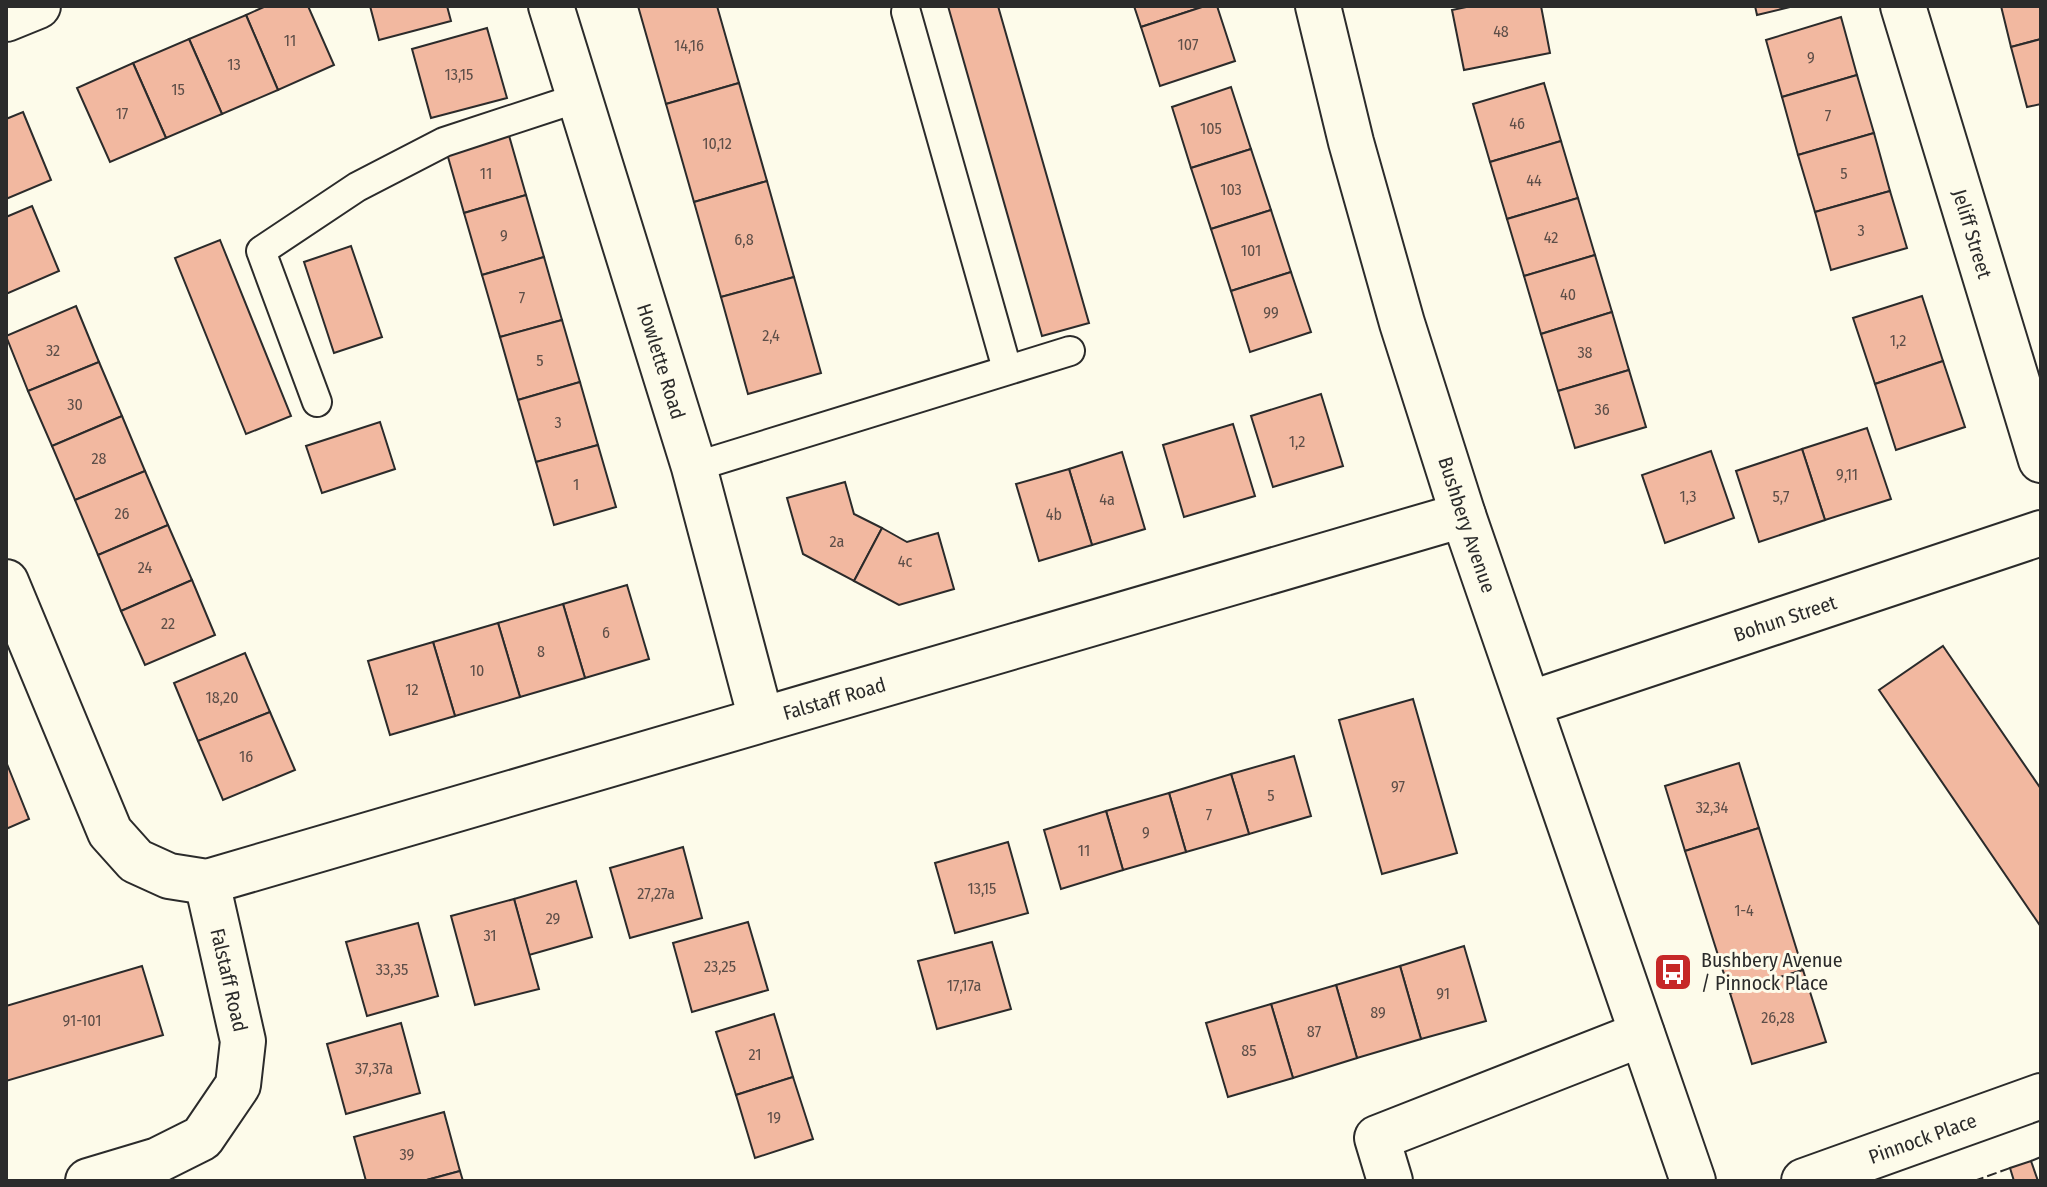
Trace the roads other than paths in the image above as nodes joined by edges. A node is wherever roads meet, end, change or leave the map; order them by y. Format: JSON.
{"nodes":[{"id":1,"x":38,"y":6,"type":"edge"},
{"id":2,"x":551,"y":6,"type":"edge"},
{"id":3,"x":1318,"y":6,"type":"edge"},
{"id":4,"x":1903,"y":6,"type":"edge"},
{"id":5,"x":906,"y":12,"type":"dead end"},
{"id":6,"x":6,"y":19,"type":"edge"},
{"id":7,"x":578,"y":98,"type":"junction"},
{"id":8,"x":1070,"y":351,"type":"dead end"},
{"id":9,"x":1007,"y":369,"type":"junction"},
{"id":10,"x":317,"y":402,"type":"dead end"},
{"id":11,"x":2041,"y":460,"type":"edge"},
{"id":12,"x":694,"y":467,"type":"junction"},
{"id":13,"x":1463,"y":515,"type":"junction"},
{"id":14,"x":2041,"y":533,"type":"edge"},
{"id":15,"x":6,"y":582,"type":"edge"},
{"id":16,"x":1529,"y":704,"type":"junction"},
{"id":17,"x":761,"y":719,"type":"junction"},
{"id":18,"x":207,"y":882,"type":"junction"},
{"id":19,"x":1642,"y":1034,"type":"junction"},
{"id":20,"x":2041,"y":1096,"type":"edge"},
{"id":21,"x":88,"y":1181,"type":"edge"},
{"id":22,"x":1390,"y":1181,"type":"edge"},
{"id":23,"x":1693,"y":1181,"type":"edge"},
{"id":24,"x":1804,"y":1181,"type":"edge"}],
"edges":[{"from":1,"to":6,"type":"street"},
{"from":2,"to":7,"type":"street","name":"Howlette Road"},
{"from":3,"to":13,"type":"street","name":"Bushbery Avenue"},
{"from":4,"to":11,"type":"street","name":"Jeliff Street"},
{"from":5,"to":9,"type":"lane"},
{"from":7,"to":10,"type":"lane"},
{"from":7,"to":12,"type":"street","name":"Howlette Road"},
{"from":8,"to":9,"type":"lane"},
{"from":9,"to":12,"type":"lane"},
{"from":12,"to":17,"type":"street","name":"Howlette Road"},
{"from":13,"to":16,"type":"street","name":"Bushbery Avenue"},
{"from":13,"to":17,"type":"street","name":"Falstaff Road"},
{"from":14,"to":16,"type":"street","name":"Bohun Street"},
{"from":15,"to":18,"type":"street","name":"Falstaff Road"},
{"from":16,"to":19,"type":"street","name":"Bushbery Avenue"},
{"from":17,"to":18,"type":"street","name":"Falstaff Road"},
{"from":18,"to":21,"type":"street","name":"Falstaff Road"},
{"from":19,"to":22,"type":"street"},
{"from":19,"to":23,"type":"street","name":"Bushbery Avenue"},
{"from":20,"to":24,"type":"street","name":"Pinnock Place"}]}
